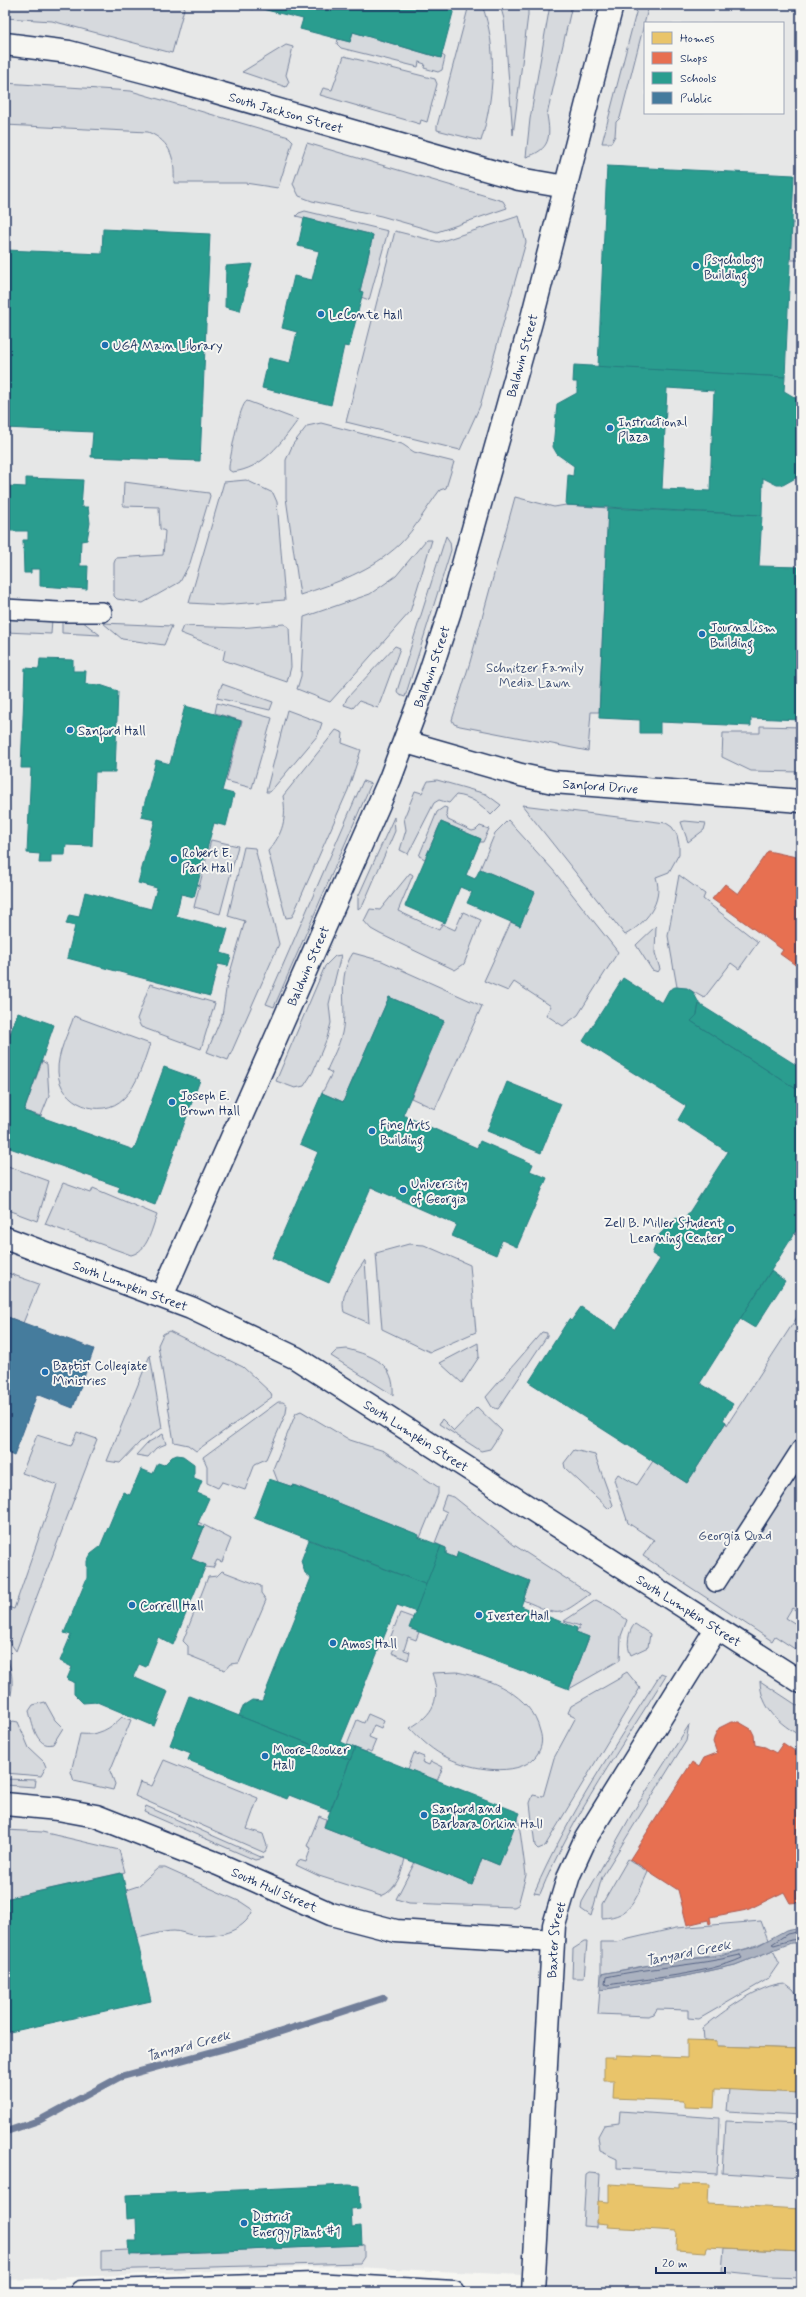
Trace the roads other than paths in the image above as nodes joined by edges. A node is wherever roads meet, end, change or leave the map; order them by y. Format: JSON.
{"nodes":[{"id":1,"x":612,"y":5,"type":"edge"},
{"id":2,"x":5,"y":44,"type":"edge"},
{"id":3,"x":566,"y":187,"type":"junction"},
{"id":4,"x":5,"y":608,"type":"edge"},
{"id":5,"x":102,"y":612,"type":"dead end"},
{"id":6,"x":406,"y":742,"type":"junction"},
{"id":7,"x":801,"y":801,"type":"edge"},
{"id":8,"x":5,"y":1238,"type":"edge"},
{"id":9,"x":162,"y":1296,"type":"junction"},
{"id":10,"x":801,"y":1450,"type":"edge"},
{"id":11,"x":716,"y":1582,"type":"dead end"},
{"id":12,"x":716,"y":1629,"type":"junction"},
{"id":13,"x":801,"y":1682,"type":"edge"},
{"id":14,"x":5,"y":1804,"type":"edge"},
{"id":15,"x":553,"y":1941,"type":"junction"},
{"id":16,"x":81,"y":2292,"type":"edge"},
{"id":17,"x":454,"y":2292,"type":"edge"},
{"id":18,"x":533,"y":2292,"type":"edge"}],
"edges":[{"from":1,"to":3,"type":"street","name":"Baldwin Street"},
{"from":2,"to":3,"type":"street","name":"South Jackson Street"},
{"from":3,"to":6,"type":"street","name":"Baldwin Street"},
{"from":4,"to":5,"type":"street"},
{"from":6,"to":7,"type":"street","name":"Sanford Drive"},
{"from":6,"to":9,"type":"street","name":"Baldwin Street"},
{"from":8,"to":9,"type":"street","name":"South Lumpkin Street"},
{"from":9,"to":12,"type":"street","name":"South Lumpkin Street"},
{"from":10,"to":11,"type":"street"},
{"from":12,"to":13,"type":"street","name":"South Lumpkin Street"},
{"from":12,"to":15,"type":"street","name":"Baxter Street"},
{"from":14,"to":15,"type":"street","name":"South Hull Street"},
{"from":15,"to":18,"type":"street","name":"Baxter Street"},
{"from":16,"to":17,"type":"street"}]}
